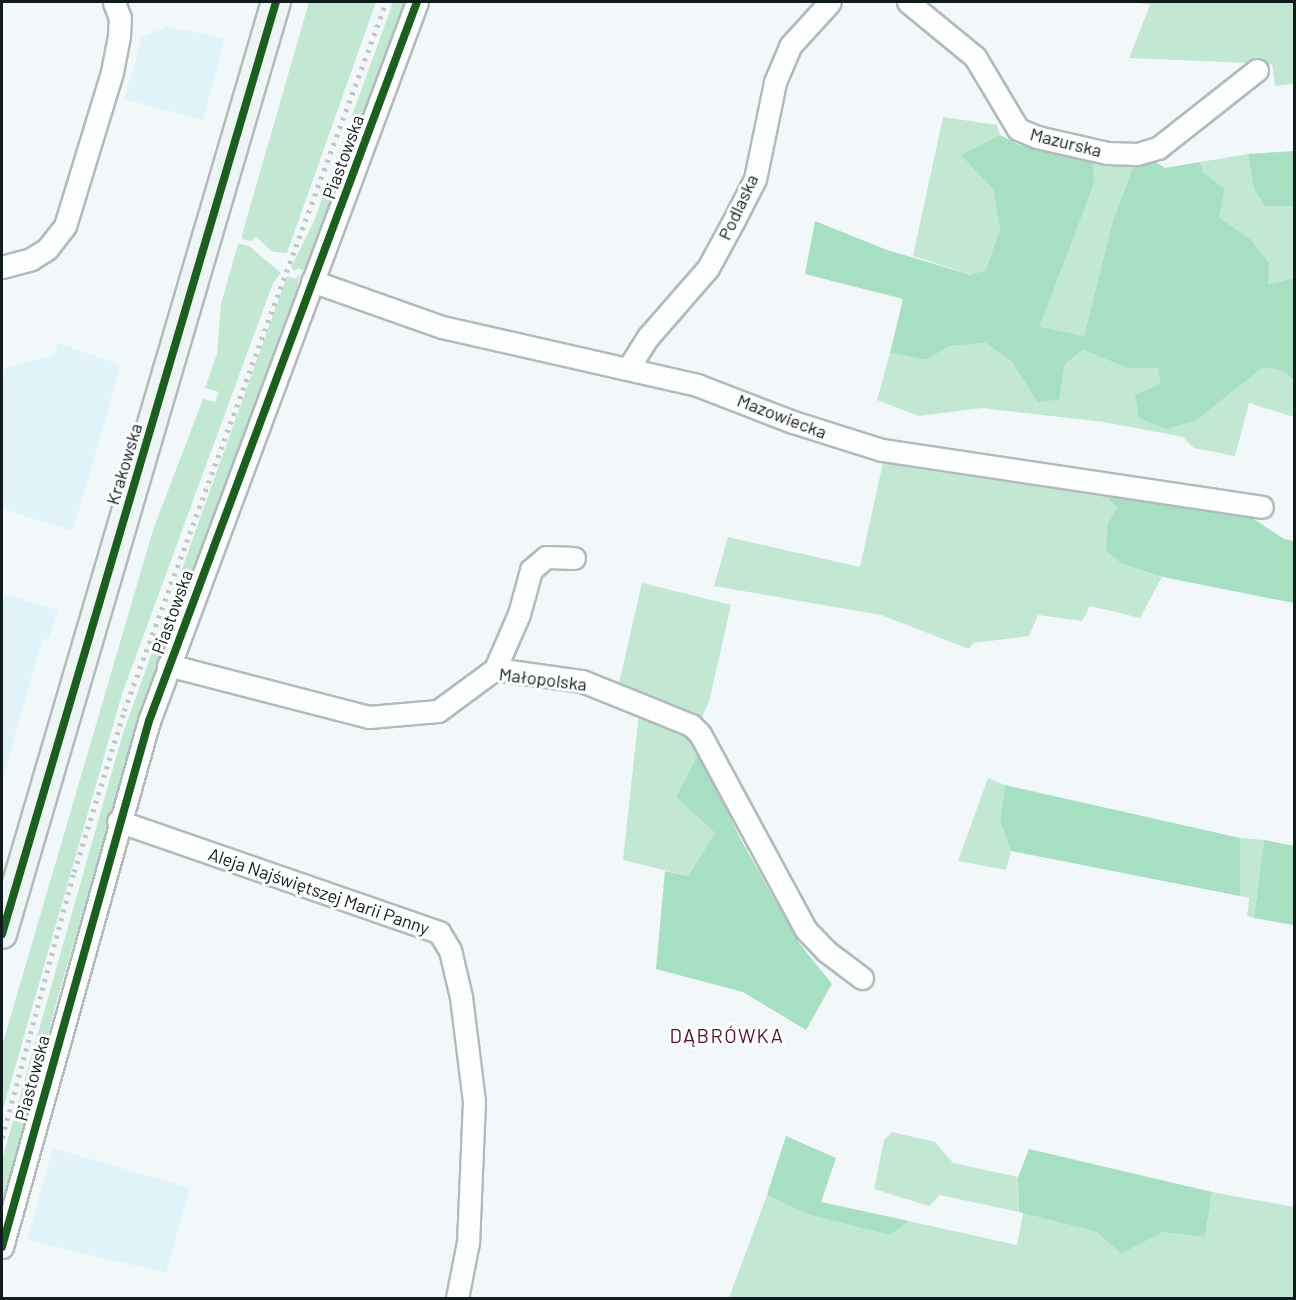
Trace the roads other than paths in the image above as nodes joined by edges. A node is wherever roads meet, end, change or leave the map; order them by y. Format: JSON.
{"nodes":[{"id":1,"x":114,"y":2,"type":"edge"},
{"id":2,"x":276,"y":2,"type":"edge"},
{"id":3,"x":417,"y":2,"type":"edge"},
{"id":4,"x":830,"y":2,"type":"edge"},
{"id":5,"x":908,"y":2,"type":"edge"},
{"id":6,"x":1257,"y":70,"type":"dead end"},
{"id":7,"x":2,"y":267,"type":"edge"},
{"id":8,"x":312,"y":281,"type":"junction"},
{"id":9,"x":629,"y":367,"type":"junction"},
{"id":10,"x":1262,"y":507,"type":"dead end"},
{"id":11,"x":574,"y":558,"type":"dead end"},
{"id":12,"x":168,"y":665,"type":"junction"},
{"id":13,"x":495,"y":669,"type":"junction"},
{"id":14,"x":118,"y":821,"type":"junction"},
{"id":15,"x":2,"y":934,"type":"edge"},
{"id":16,"x":862,"y":978,"type":"dead end"},
{"id":17,"x":2,"y":1247,"type":"edge"},
{"id":18,"x":457,"y":1299,"type":"edge"}],
"edges":[{"from":1,"to":7,"type":"street"},
{"from":2,"to":15,"type":"main road","name":"Krakowska"},
{"from":3,"to":8,"type":"street","name":"Piastowska"},
{"from":4,"to":9,"type":"street","name":"Podlaska"},
{"from":5,"to":6,"type":"street","name":"Mazurska"},
{"from":8,"to":9,"type":"street","name":"Mazowiecka"},
{"from":8,"to":12,"type":"street","name":"Piastowska"},
{"from":9,"to":10,"type":"street","name":"Mazowiecka"},
{"from":11,"to":13,"type":"street"},
{"from":12,"to":13,"type":"street","name":"Małopolska"},
{"from":12,"to":14,"type":"street","name":"Piastowska"},
{"from":13,"to":16,"type":"street","name":"Małopolska"},
{"from":14,"to":17,"type":"street","name":"Piastowska"},
{"from":14,"to":18,"type":"street","name":"Aleja Najświętszej Marii Panny"}]}
